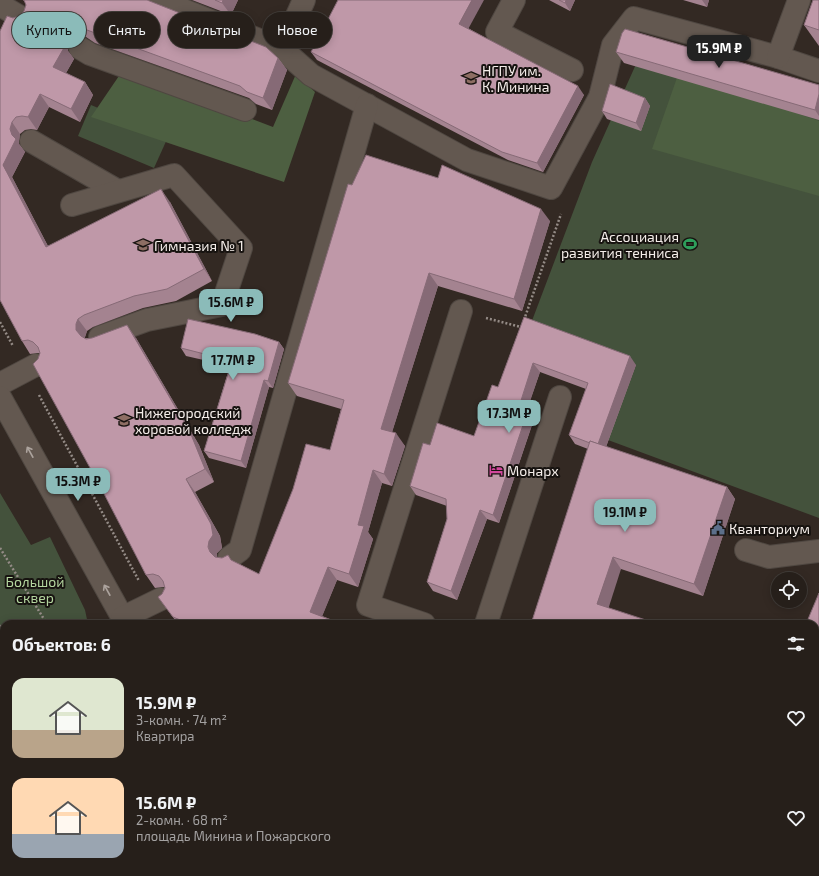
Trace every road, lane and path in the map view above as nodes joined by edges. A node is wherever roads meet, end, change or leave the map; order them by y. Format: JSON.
{"nodes":[{"id":1,"x":158,"y":0,"type":"edge"},
{"id":2,"x":304,"y":0,"type":"edge"},
{"id":3,"x":514,"y":0,"type":"edge"},
{"id":4,"x":799,"y":0,"type":"edge"},
{"id":5,"x":0,"y":5,"type":"edge"},
{"id":6,"x":12,"y":12,"type":"edge"},
{"id":7,"x":80,"y":48,"type":"edge"},
{"id":8,"x":282,"y":49,"type":"junction"},
{"id":9,"x":778,"y":57,"type":"junction"},
{"id":10,"x":572,"y":70,"type":"dead end"},
{"id":11,"x":819,"y":71,"type":"edge"},
{"id":12,"x":367,"y":105,"type":"junction"},
{"id":13,"x":245,"y":110,"type":"edge"},
{"id":14,"x":31,"y":141,"type":"dead end"},
{"id":15,"x":551,"y":188,"type":"junction"},
{"id":16,"x":118,"y":191,"type":"junction"},
{"id":17,"x":72,"y":205,"type":"dead end"},
{"id":18,"x":461,"y":311,"type":"joint"},
{"id":19,"x":0,"y":322,"type":"edge"},
{"id":20,"x":96,"y":339,"type":"edge"},
{"id":21,"x":31,"y":368,"type":"junction"},
{"id":22,"x":0,"y":384,"type":"edge"},
{"id":23,"x":0,"y":397,"type":"edge"},
{"id":24,"x":560,"y":397,"type":"dead end"},
{"id":25,"x":0,"y":548,"type":"edge"},
{"id":26,"x":746,"y":550,"type":"dead end"},
{"id":27,"x":819,"y":551,"type":"edge"},
{"id":28,"x":229,"y":558,"type":"edge"},
{"id":29,"x":156,"y":601,"type":"joint"},
{"id":30,"x":45,"y":620,"type":"edge"},
{"id":31,"x":123,"y":620,"type":"edge"},
{"id":32,"x":126,"y":620,"type":"edge"},
{"id":33,"x":412,"y":620,"type":"edge"},
{"id":34,"x":487,"y":620,"type":"edge"}],
"edges":[{"from":1,"to":8,"type":"street"},
{"from":2,"to":8,"type":"street"},
{"from":3,"to":10,"type":"street"},
{"from":4,"to":9,"type":"street"},
{"from":5,"to":6,"type":"street"},
{"from":7,"to":13,"type":"street"},
{"from":8,"to":12,"type":"street"},
{"from":9,"to":11,"type":"street"},
{"from":9,"to":15,"type":"street"},
{"from":12,"to":15,"type":"street"},
{"from":12,"to":28,"type":"street"},
{"from":14,"to":16,"type":"street"},
{"from":15,"to":18,"type":"path"},
{"from":16,"to":17,"type":"street"},
{"from":16,"to":20,"type":"street"},
{"from":18,"to":33,"type":"street"},
{"from":19,"to":21,"type":"path"},
{"from":21,"to":22,"type":"street"},
{"from":21,"to":29,"type":"path"},
{"from":31,"to":23,"type":"street","one_way":true},
{"from":24,"to":34,"type":"street"},
{"from":25,"to":30,"type":"path"},
{"from":26,"to":27,"type":"street"},
{"from":29,"to":32,"type":"street"}]}
